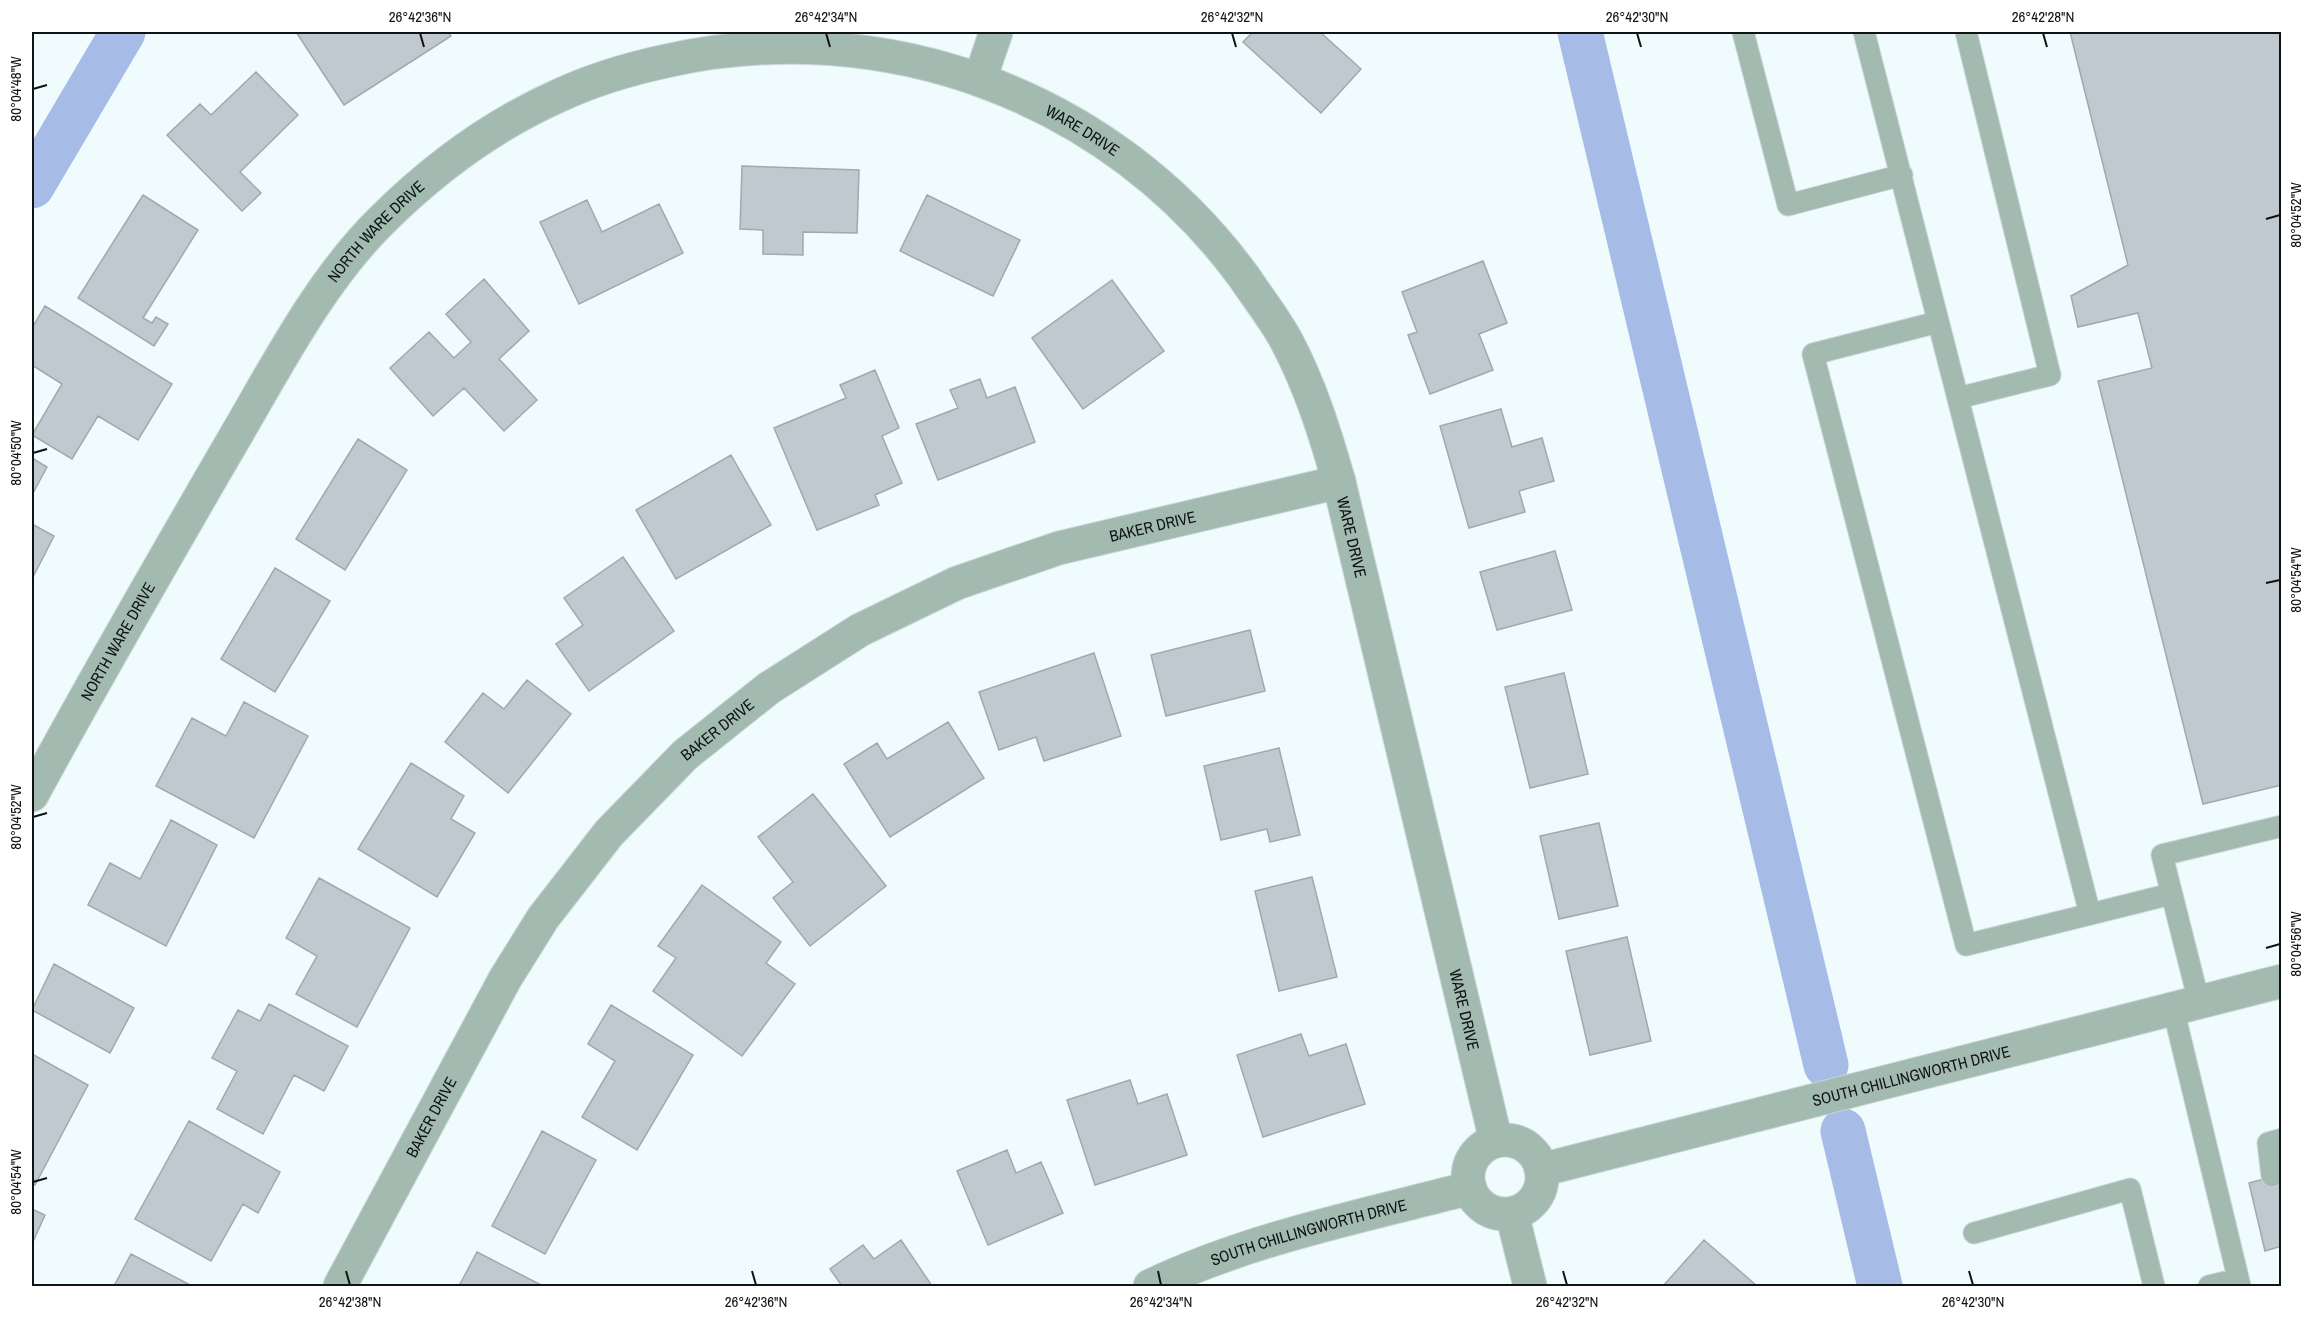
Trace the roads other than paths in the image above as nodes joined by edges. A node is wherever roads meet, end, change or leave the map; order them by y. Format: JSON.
{"nodes":[{"id":1,"x":996,"y":32,"type":"edge"},
{"id":2,"x":1743,"y":32,"type":"edge"},
{"id":3,"x":1864,"y":32,"type":"edge"},
{"id":4,"x":1966,"y":32,"type":"edge"},
{"id":5,"x":980,"y":79,"type":"junction"},
{"id":6,"x":1902,"y":176,"type":"junction"},
{"id":7,"x":1938,"y":322,"type":"junction"},
{"id":8,"x":1958,"y":398,"type":"junction"},
{"id":9,"x":1339,"y":482,"type":"junction"},
{"id":10,"x":32,"y":795,"type":"edge"},
{"id":11,"x":2282,"y":826,"type":"edge"},
{"id":12,"x":2171,"y":894,"type":"junction"},
{"id":13,"x":2090,"y":914,"type":"junction"},
{"id":14,"x":2282,"y":981,"type":"edge"},
{"id":15,"x":2186,"y":1005,"type":"junction"},
{"id":16,"x":2282,"y":1140,"type":"edge"},
{"id":17,"x":1496,"y":1141,"type":"junction"},
{"id":18,"x":1541,"y":1170,"type":"junction"},
{"id":19,"x":2272,"y":1176,"type":"dead end"},
{"id":20,"x":1470,"y":1188,"type":"junction"},
{"id":21,"x":1512,"y":1214,"type":"junction"},
{"id":22,"x":1974,"y":1233,"type":"dead end"},
{"id":23,"x":2239,"y":1283,"type":"edge"},
{"id":24,"x":340,"y":1287,"type":"edge"},
{"id":25,"x":1150,"y":1287,"type":"edge"},
{"id":26,"x":1530,"y":1287,"type":"edge"},
{"id":27,"x":2154,"y":1287,"type":"edge"},
{"id":28,"x":2209,"y":1287,"type":"edge"}],
"edges":[{"from":1,"to":5,"type":"street"},
{"from":2,"to":6,"type":"lane"},
{"from":3,"to":6,"type":"lane"},
{"from":4,"to":8,"type":"lane"},
{"from":5,"to":9,"type":"street","name":"WARE DRIVE"},
{"from":5,"to":10,"type":"street","name":"NORTH WARE DRIVE"},
{"from":6,"to":7,"type":"lane"},
{"from":7,"to":8,"type":"lane"},
{"from":7,"to":13,"type":"lane"},
{"from":8,"to":13,"type":"lane"},
{"from":9,"to":17,"type":"street","name":"WARE DRIVE"},
{"from":9,"to":24,"type":"street","name":"BAKER DRIVE"},
{"from":11,"to":12,"type":"lane"},
{"from":12,"to":13,"type":"lane"},
{"from":12,"to":15,"type":"lane"},
{"from":14,"to":15,"type":"street","name":"SOUTH CHILLINGWORTH DRIVE"},
{"from":15,"to":18,"type":"street","name":"SOUTH CHILLINGWORTH DRIVE"},
{"from":15,"to":23,"type":"lane"},
{"from":16,"to":19,"type":"lane"},
{"from":17,"to":18,"type":"street"},
{"from":17,"to":20,"type":"street"},
{"from":18,"to":21,"type":"street"},
{"from":20,"to":21,"type":"street"},
{"from":20,"to":25,"type":"street","name":"SOUTH CHILLINGWORTH DRIVE"},
{"from":21,"to":26,"type":"street"},
{"from":22,"to":27,"type":"lane"},
{"from":23,"to":28,"type":"lane"}]}
